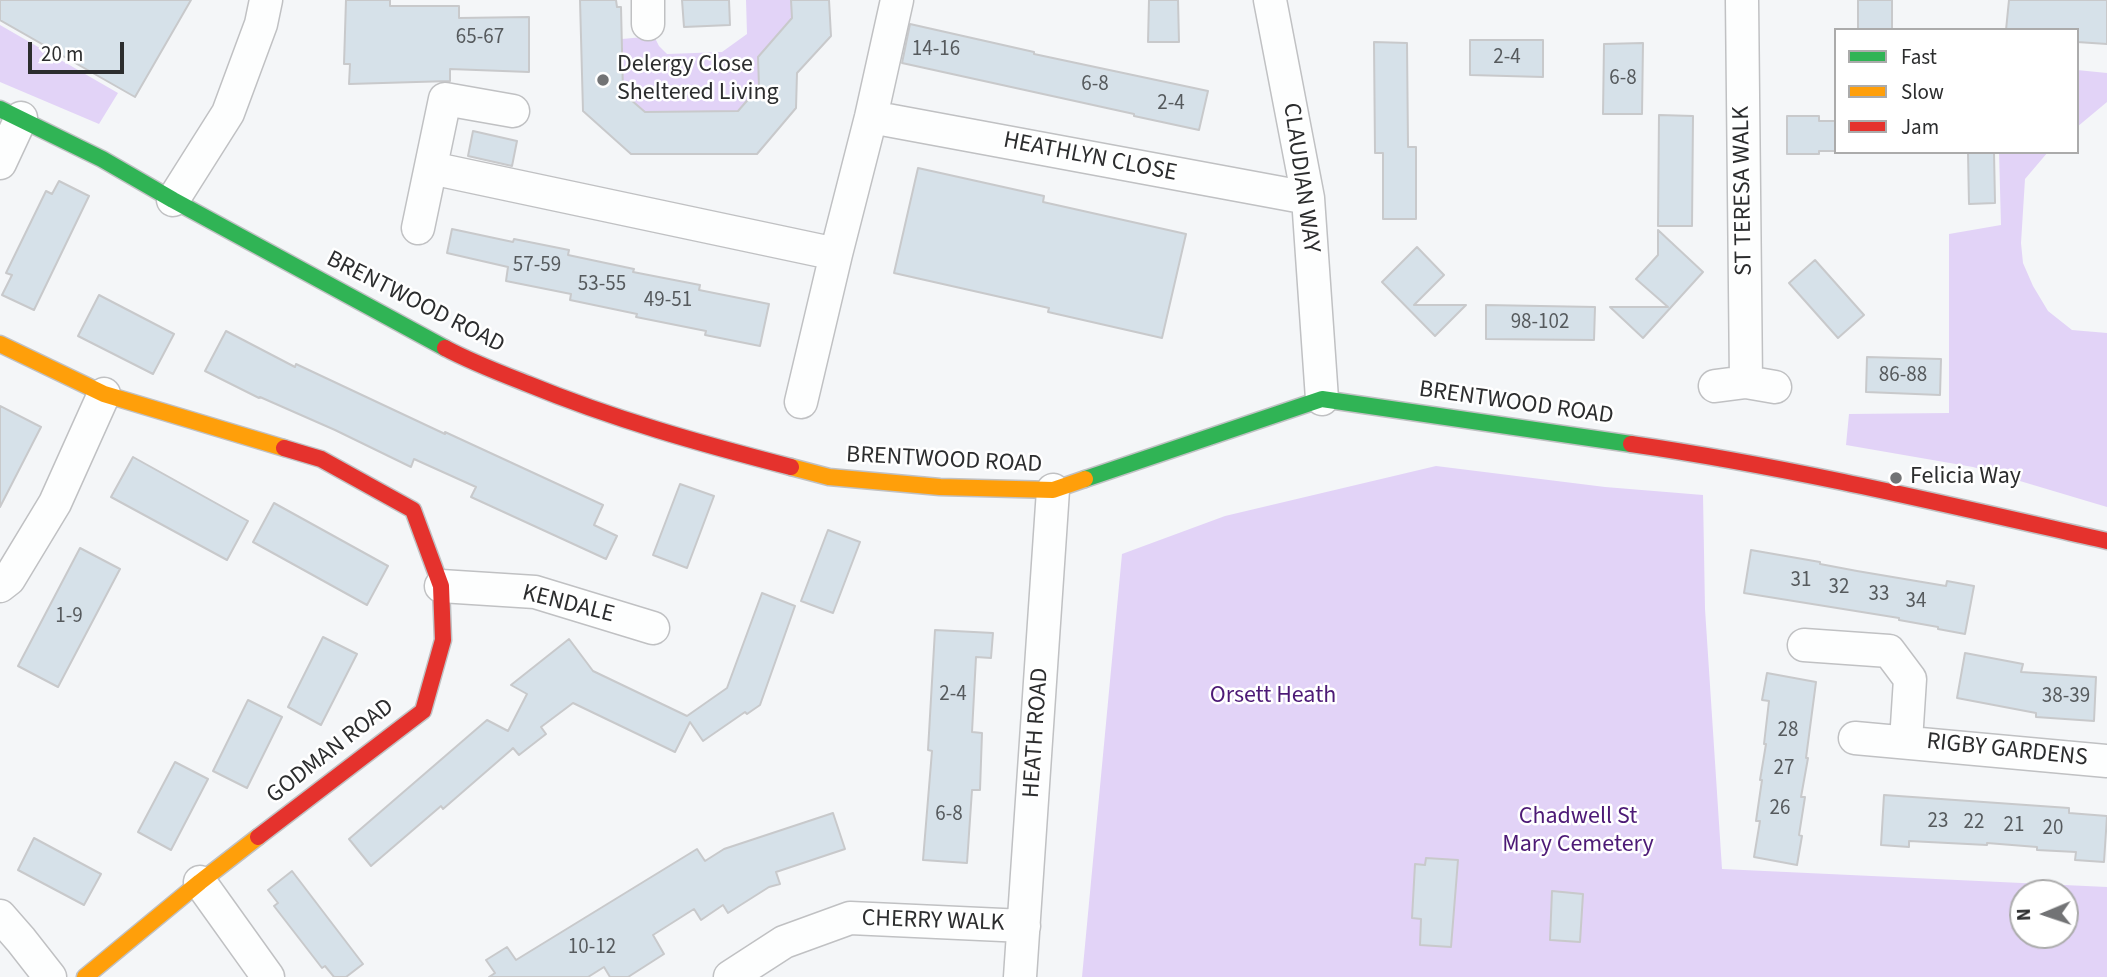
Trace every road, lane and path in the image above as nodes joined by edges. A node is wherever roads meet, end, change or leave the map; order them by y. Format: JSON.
{"nodes":[{"id":1,"x":266,"y":0,"type":"edge"},
{"id":2,"x":897,"y":0,"type":"edge"},
{"id":3,"x":1270,"y":0,"type":"edge"},
{"id":4,"x":1742,"y":0,"type":"edge"},
{"id":5,"x":513,"y":111,"type":"dead end"},
{"id":6,"x":10,"y":113,"type":"edge"},
{"id":7,"x":871,"y":117,"type":"junction"},
{"id":8,"x":0,"y":163,"type":"edge"},
{"id":9,"x":431,"y":168,"type":"junction"},
{"id":10,"x":1308,"y":198,"type":"junction"},
{"id":11,"x":173,"y":200,"type":"junction"},
{"id":12,"x":418,"y":229,"type":"dead end"},
{"id":13,"x":836,"y":254,"type":"junction"},
{"id":14,"x":0,"y":344,"type":"edge"},
{"id":15,"x":1746,"y":385,"type":"dead end"},
{"id":16,"x":104,"y":394,"type":"junction"},
{"id":17,"x":1322,"y":399,"type":"junction"},
{"id":18,"x":801,"y":402,"type":"dead end"},
{"id":19,"x":1054,"y":490,"type":"junction"},
{"id":20,"x":2107,"y":541,"type":"edge"},
{"id":21,"x":0,"y":586,"type":"edge"},
{"id":22,"x":441,"y":586,"type":"junction"},
{"id":23,"x":653,"y":628,"type":"dead end"},
{"id":24,"x":1804,"y":645,"type":"dead end"},
{"id":25,"x":1855,"y":737,"type":"dead end"},
{"id":26,"x":1906,"y":741,"type":"junction"},
{"id":27,"x":2107,"y":761,"type":"edge"},
{"id":28,"x":200,"y":882,"type":"junction"},
{"id":29,"x":0,"y":916,"type":"edge"},
{"id":30,"x":1024,"y":926,"type":"junction"},
{"id":31,"x":50,"y":977,"type":"edge"},
{"id":32,"x":85,"y":977,"type":"edge"},
{"id":33,"x":268,"y":977,"type":"edge"},
{"id":34,"x":730,"y":977,"type":"edge"},
{"id":35,"x":1020,"y":977,"type":"edge"}],
"edges":[{"from":1,"to":11,"type":"street"},
{"from":2,"to":7,"type":"street"},
{"from":3,"to":10,"type":"street","name":"CLAUDIAN WAY"},
{"from":4,"to":15,"type":"street","name":"ST TERESA WALK"},
{"from":5,"to":9,"type":"street"},
{"from":6,"to":8,"type":"street"},
{"from":6,"to":11,"type":"street","name":"BRENTWOOD ROAD"},
{"from":7,"to":10,"type":"street","name":"HEATHLYN CLOSE"},
{"from":7,"to":13,"type":"street"},
{"from":9,"to":12,"type":"street"},
{"from":9,"to":13,"type":"street"},
{"from":10,"to":17,"type":"street","name":"CLAUDIAN WAY"},
{"from":11,"to":19,"type":"street","name":"BRENTWOOD ROAD"},
{"from":13,"to":18,"type":"street"},
{"from":14,"to":16,"type":"street","name":"GODMAN ROAD"},
{"from":16,"to":21,"type":"street"},
{"from":16,"to":22,"type":"street","name":"GODMAN ROAD"},
{"from":17,"to":19,"type":"street","name":"BRENTWOOD ROAD"},
{"from":17,"to":20,"type":"street","name":"BRENTWOOD ROAD"},
{"from":19,"to":30,"type":"street","name":"HEATH ROAD"},
{"from":22,"to":23,"type":"street","name":"KENDALE"},
{"from":22,"to":28,"type":"street","name":"GODMAN ROAD"},
{"from":24,"to":26,"type":"street","name":"RIGBY GARDENS"},
{"from":25,"to":26,"type":"street","name":"RIGBY GARDENS"},
{"from":26,"to":27,"type":"street","name":"RIGBY GARDENS"},
{"from":28,"to":32,"type":"street","name":"GODMAN ROAD"},
{"from":28,"to":33,"type":"street"},
{"from":29,"to":31,"type":"street"},
{"from":30,"to":34,"type":"street","name":"CHERRY WALK"},
{"from":30,"to":35,"type":"street","name":"HEATH ROAD"}]}
